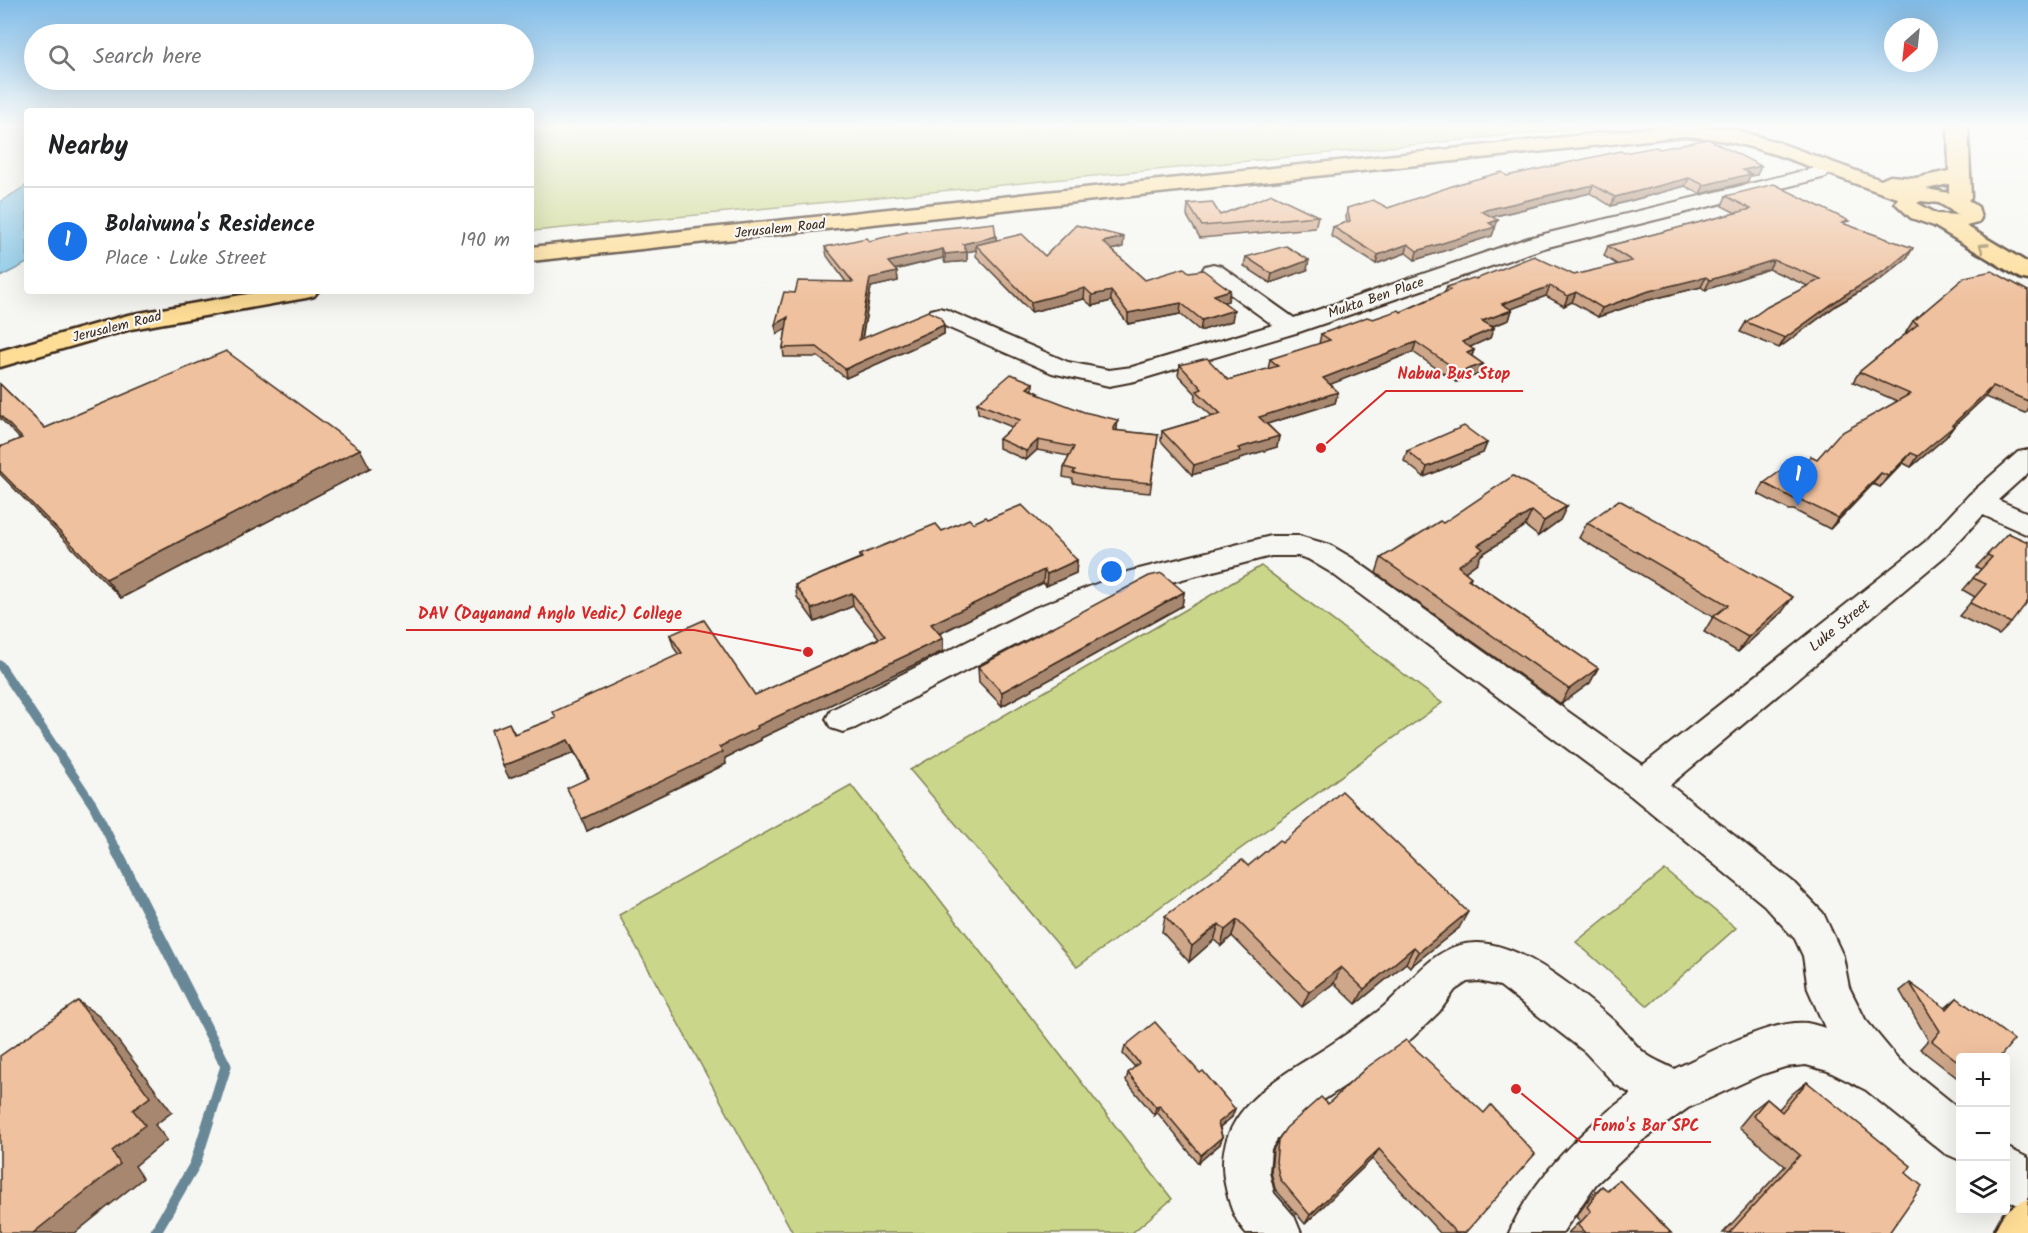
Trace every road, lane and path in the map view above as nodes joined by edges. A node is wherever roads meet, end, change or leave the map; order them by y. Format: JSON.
{"nodes":[{"id":1,"x":1187,"y":185,"type":"edge"},
{"id":2,"x":1268,"y":185,"type":"edge"},
{"id":3,"x":1772,"y":185,"type":"edge"},
{"id":4,"x":1861,"y":185,"type":"edge"},
{"id":5,"x":1874,"y":185,"type":"edge"},
{"id":6,"x":1943,"y":185,"type":"edge"},
{"id":7,"x":1960,"y":185,"type":"edge"},
{"id":8,"x":1918,"y":200,"type":"junction"},
{"id":9,"x":1966,"y":210,"type":"junction"},
{"id":10,"x":1939,"y":220,"type":"junction"},
{"id":11,"x":534,"y":254,"type":"edge"},
{"id":12,"x":2028,"y":259,"type":"edge"},
{"id":13,"x":534,"y":266,"type":"edge"},
{"id":14,"x":1213,"y":270,"type":"dead end"},
{"id":15,"x":2028,"y":273,"type":"edge"},
{"id":16,"x":198,"y":294,"type":"edge"},
{"id":17,"x":289,"y":294,"type":"edge"},
{"id":18,"x":939,"y":315,"type":"edge"},
{"id":19,"x":1290,"y":327,"type":"junction"},
{"id":20,"x":0,"y":344,"type":"edge"},
{"id":21,"x":0,"y":359,"type":"edge"},
{"id":22,"x":2028,"y":458,"type":"edge"},
{"id":23,"x":1979,"y":502,"type":"junction"},
{"id":24,"x":2028,"y":525,"type":"edge"},
{"id":25,"x":843,"y":718,"type":"dead end"},
{"id":26,"x":1644,"y":785,"type":"junction"},
{"id":27,"x":1883,"y":1076,"type":"junction"},
{"id":28,"x":1672,"y":1092,"type":"junction"},
{"id":29,"x":1956,"y":1134,"type":"edge"},
{"id":30,"x":2010,"y":1173,"type":"edge"},
{"id":31,"x":2028,"y":1187,"type":"edge"},
{"id":32,"x":2028,"y":1224,"type":"edge"},
{"id":33,"x":1277,"y":1233,"type":"edge"},
{"id":34,"x":1533,"y":1233,"type":"edge"},
{"id":35,"x":2019,"y":1233,"type":"edge"}],
"edges":[{"from":1,"to":11,"type":"main road","name":"Jerusalem Road"},
{"from":2,"to":13,"type":"main road","name":"Jerusalem Road"},
{"from":3,"to":19,"type":"street","name":"Mukta Ben Place"},
{"from":4,"to":8,"type":"main road","name":"Jerusalem Road"},
{"from":5,"to":8,"type":"main road","name":"Jerusalem Road"},
{"from":6,"to":8,"type":"main road"},
{"from":7,"to":9,"type":"main road"},
{"from":8,"to":9,"type":"main road"},
{"from":8,"to":10,"type":"main road"},
{"from":9,"to":10,"type":"main road"},
{"from":9,"to":12,"type":"main road"},
{"from":15,"to":10,"type":"main road","one_way":true},
{"from":14,"to":19,"type":"street"},
{"from":16,"to":20,"type":"main road","name":"Jerusalem Road"},
{"from":17,"to":21,"type":"main road","name":"Jerusalem Road"},
{"from":18,"to":19,"type":"street","name":"Mukta Ben Place"},
{"from":22,"to":23,"type":"street","name":"Luke Street"},
{"from":23,"to":24,"type":"street"},
{"from":23,"to":26,"type":"street","name":"Luke Street"},
{"from":25,"to":26,"type":"street"},
{"from":26,"to":27,"type":"street"},
{"from":27,"to":28,"type":"street"},
{"from":27,"to":29,"type":"street"},
{"from":28,"to":33,"type":"street"},
{"from":28,"to":34,"type":"street"},
{"from":30,"to":31,"type":"street"},
{"from":32,"to":35,"type":"main road"}]}
